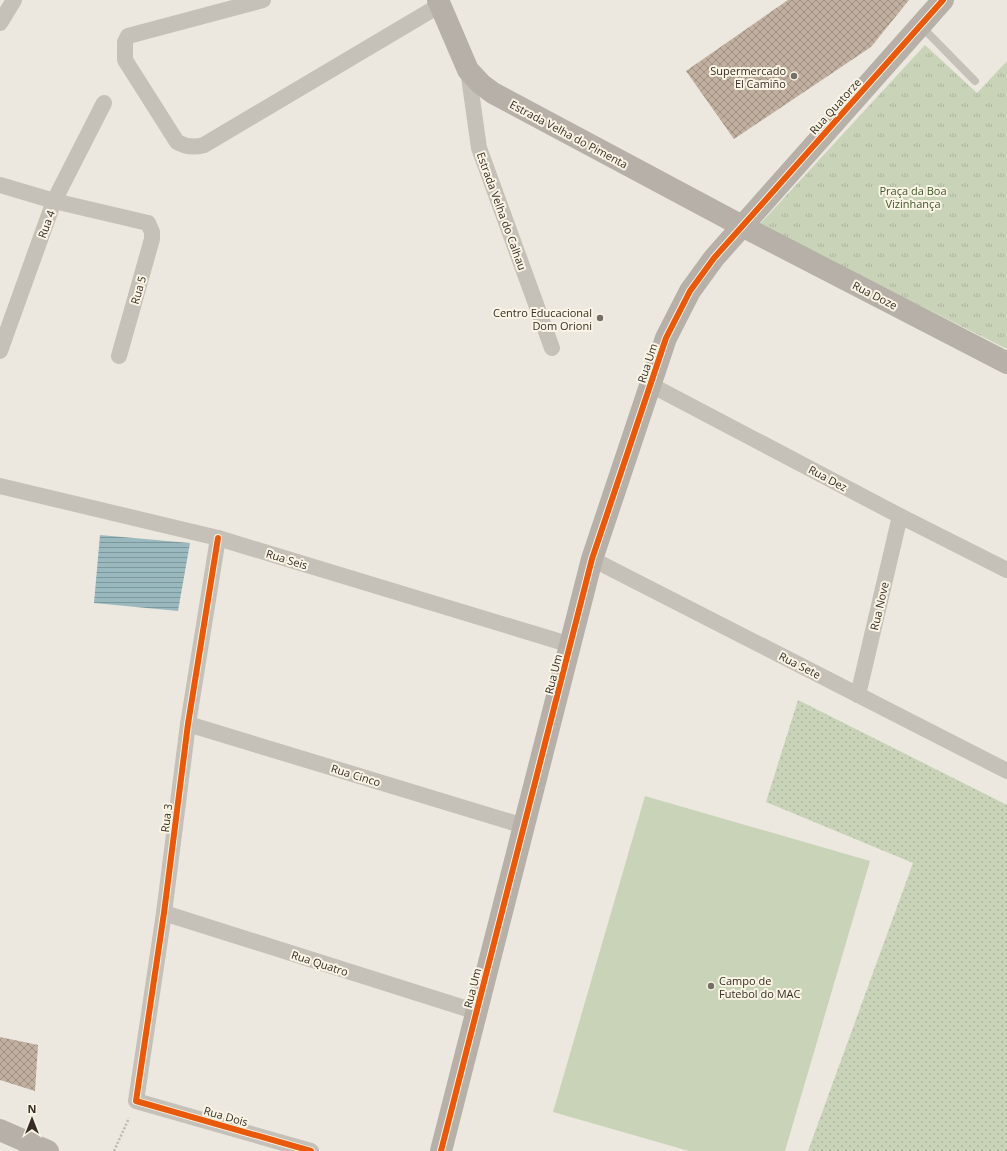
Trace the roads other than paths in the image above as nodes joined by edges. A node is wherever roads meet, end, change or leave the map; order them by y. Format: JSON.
{"nodes":[{"id":1,"x":14,"y":0,"type":"edge"},
{"id":2,"x":263,"y":0,"type":"edge"},
{"id":3,"x":943,"y":0,"type":"edge"},
{"id":4,"x":439,"y":3,"type":"edge"},
{"id":5,"x":0,"y":23,"type":"edge"},
{"id":6,"x":921,"y":25,"type":"junction"},
{"id":7,"x":468,"y":70,"type":"junction"},
{"id":8,"x":975,"y":81,"type":"dead end"},
{"id":9,"x":104,"y":103,"type":"dead end"},
{"id":10,"x":0,"y":185,"type":"edge"},
{"id":11,"x":54,"y":201,"type":"junction"},
{"id":12,"x":742,"y":226,"type":"junction"},
{"id":13,"x":552,"y":348,"type":"dead end"},
{"id":14,"x":0,"y":350,"type":"edge"},
{"id":15,"x":119,"y":356,"type":"dead end"},
{"id":16,"x":1007,"y":363,"type":"edge"},
{"id":17,"x":651,"y":385,"type":"junction"},
{"id":18,"x":0,"y":486,"type":"edge"},
{"id":19,"x":900,"y":516,"type":"junction"},
{"id":20,"x":218,"y":538,"type":"junction"},
{"id":21,"x":592,"y":559,"type":"junction"},
{"id":22,"x":1007,"y":570,"type":"edge"},
{"id":23,"x":571,"y":645,"type":"junction"},
{"id":24,"x":858,"y":695,"type":"junction"},
{"id":25,"x":188,"y":724,"type":"junction"},
{"id":26,"x":1007,"y":771,"type":"edge"},
{"id":27,"x":524,"y":826,"type":"junction"},
{"id":28,"x":164,"y":913,"type":"junction"},
{"id":29,"x":476,"y":1012,"type":"junction"},
{"id":30,"x":136,"y":1101,"type":"joint"},
{"id":31,"x":0,"y":1130,"type":"edge"},
{"id":32,"x":48,"y":1151,"type":"edge"},
{"id":33,"x":311,"y":1151,"type":"edge"},
{"id":34,"x":441,"y":1151,"type":"edge"}],
"edges":[{"from":1,"to":5,"type":"street"},
{"from":2,"to":4,"type":"street"},
{"from":3,"to":6,"type":"street","name":"Rua Quatorze"},
{"from":4,"to":7,"type":"street","name":"Estrada Velha do Pimenta"},
{"from":6,"to":8,"type":"lane"},
{"from":6,"to":12,"type":"street","name":"Rua Quatorze"},
{"from":7,"to":12,"type":"street","name":"Estrada Velha do Pimenta"},
{"from":7,"to":13,"type":"street","name":"Estrada Velha do Calhau"},
{"from":9,"to":11,"type":"street","name":"Rua 4"},
{"from":10,"to":11,"type":"street"},
{"from":11,"to":14,"type":"street","name":"Rua 4"},
{"from":11,"to":15,"type":"street","name":"Rua 5"},
{"from":12,"to":16,"type":"street","name":"Rua Doze"},
{"from":12,"to":17,"type":"street","name":"Rua Um"},
{"from":17,"to":19,"type":"street","name":"Rua Dez"},
{"from":17,"to":21,"type":"street","name":"Rua Um"},
{"from":18,"to":20,"type":"street","name":"Rua Seis"},
{"from":19,"to":22,"type":"street","name":"Rua Dez"},
{"from":19,"to":24,"type":"street","name":"Rua Nove"},
{"from":20,"to":23,"type":"street","name":"Rua Seis"},
{"from":20,"to":25,"type":"street","name":"Rua 3"},
{"from":21,"to":23,"type":"street","name":"Rua Um"},
{"from":21,"to":24,"type":"street","name":"Rua Sete"},
{"from":23,"to":27,"type":"street","name":"Rua Um"},
{"from":24,"to":26,"type":"street","name":"Rua Sete"},
{"from":25,"to":27,"type":"street","name":"Rua Cinco"},
{"from":25,"to":28,"type":"street","name":"Rua 3"},
{"from":27,"to":29,"type":"street","name":"Rua Um"},
{"from":28,"to":29,"type":"street","name":"Rua Quatro"},
{"from":28,"to":30,"type":"street","name":"Rua 3"},
{"from":29,"to":34,"type":"street","name":"Rua Um"},
{"from":30,"to":33,"type":"street","name":"Rua Dois"},
{"from":31,"to":32,"type":"street"}]}
